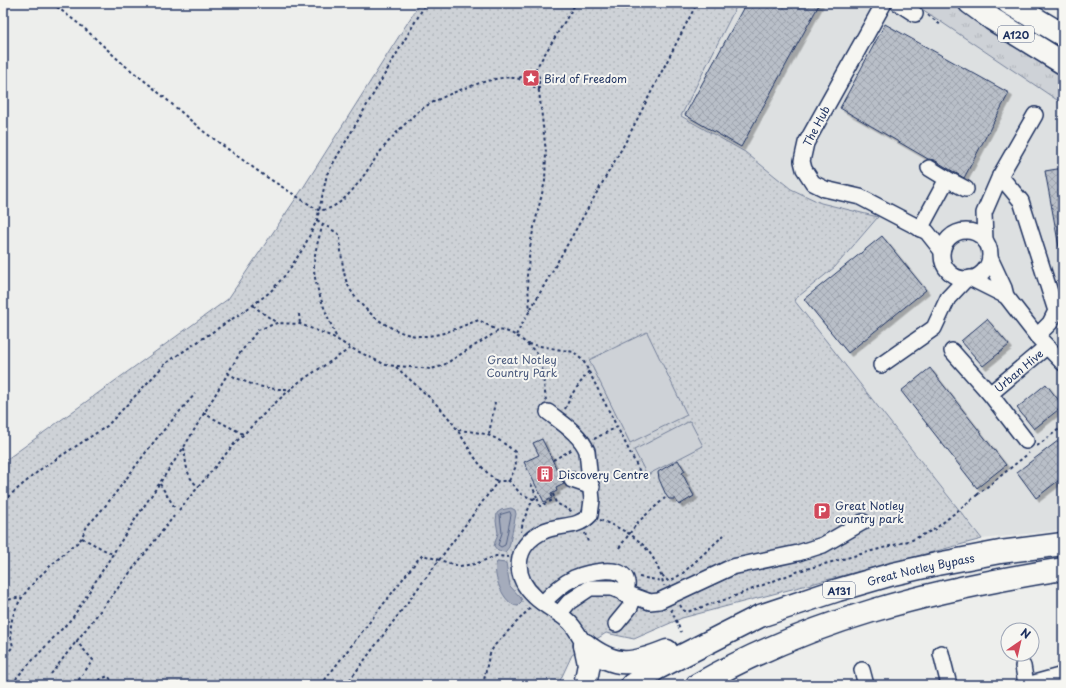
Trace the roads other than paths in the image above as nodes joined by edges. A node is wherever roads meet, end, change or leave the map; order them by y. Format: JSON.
{"nodes":[{"id":1,"x":884,"y":3,"type":"edge"},
{"id":2,"x":898,"y":3,"type":"edge"},
{"id":3,"x":970,"y":3,"type":"edge"},
{"id":4,"x":1010,"y":3,"type":"edge"},
{"id":5,"x":915,"y":14,"type":"dead end"},
{"id":6,"x":1063,"y":35,"type":"edge"},
{"id":7,"x":1063,"y":63,"type":"edge"},
{"id":8,"x":1035,"y":115,"type":"dead end"},
{"id":9,"x":929,"y":168,"type":"dead end"},
{"id":10,"x":1000,"y":176,"type":"junction"},
{"id":11,"x":948,"y":180,"type":"junction"},
{"id":12,"x":966,"y":189,"type":"dead end"},
{"id":13,"x":984,"y":213,"type":"junction"},
{"id":14,"x":924,"y":231,"type":"junction"},
{"id":15,"x":958,"y":233,"type":"junction"},
{"id":16,"x":985,"y":241,"type":"junction"},
{"id":17,"x":942,"y":251,"type":"junction"},
{"id":18,"x":990,"y":258,"type":"junction"},
{"id":19,"x":948,"y":270,"type":"junction"},
{"id":20,"x":968,"y":278,"type":"junction"},
{"id":21,"x":1006,"y":296,"type":"junction"},
{"id":22,"x":948,"y":298,"type":"junction"},
{"id":23,"x":1042,"y":342,"type":"junction"},
{"id":24,"x":952,"y":351,"type":"dead end"},
{"id":25,"x":1063,"y":363,"type":"edge"},
{"id":26,"x":881,"y":365,"type":"dead end"},
{"id":27,"x":990,"y":394,"type":"junction"},
{"id":28,"x":553,"y":417,"type":"road end"},
{"id":29,"x":1026,"y":441,"type":"dead end"},
{"id":30,"x":572,"y":480,"type":"dead end"},
{"id":31,"x":592,"y":487,"type":"junction"},
{"id":32,"x":863,"y":522,"type":"dead end"},
{"id":33,"x":1063,"y":544,"type":"edge"},
{"id":34,"x":1063,"y":569,"type":"edge"},
{"id":35,"x":629,"y":596,"type":"junction"},
{"id":36,"x":540,"y":601,"type":"junction"},
{"id":37,"x":760,"y":616,"type":"junction"},
{"id":38,"x":564,"y":617,"type":"junction"},
{"id":39,"x":616,"y":624,"type":"dead end"},
{"id":40,"x":585,"y":645,"type":"junction"},
{"id":41,"x":941,"y":653,"type":"dead end"},
{"id":42,"x":1023,"y":666,"type":"dead end"},
{"id":43,"x":862,"y":670,"type":"dead end"},
{"id":44,"x":1063,"y":675,"type":"edge"},
{"id":45,"x":1027,"y":684,"type":"edge"},
{"id":46,"x":585,"y":685,"type":"edge"},
{"id":47,"x":632,"y":685,"type":"edge"},
{"id":48,"x":697,"y":685,"type":"edge"},
{"id":49,"x":866,"y":685,"type":"edge"},
{"id":50,"x":949,"y":685,"type":"edge"}],
"edges":[{"from":1,"to":14,"type":"street","name":"The Hub"},
{"from":2,"to":5,"type":"street"},
{"from":3,"to":7,"type":"highway","number":"A120"},
{"from":4,"to":6,"type":"highway","number":"A120"},
{"from":8,"to":10,"type":"street"},
{"from":9,"to":11,"type":"street"},
{"from":10,"to":13,"type":"street"},
{"from":10,"to":23,"type":"street","name":"Urban Hive"},
{"from":11,"to":12,"type":"street"},
{"from":11,"to":14,"type":"street"},
{"from":13,"to":15,"type":"street"},
{"from":13,"to":16,"type":"street"},
{"from":14,"to":15,"type":"street","name":"The Hub"},
{"from":14,"to":17,"type":"street","name":"The Hub"},
{"from":15,"to":16,"type":"street"},
{"from":15,"to":17,"type":"street"},
{"from":16,"to":18,"type":"street"},
{"from":17,"to":19,"type":"street"},
{"from":18,"to":20,"type":"street"},
{"from":18,"to":21,"type":"street"},
{"from":19,"to":20,"type":"street"},
{"from":19,"to":22,"type":"street"},
{"from":20,"to":21,"type":"street"},
{"from":20,"to":22,"type":"street"},
{"from":21,"to":23,"type":"street"},
{"from":22,"to":26,"type":"street"},
{"from":23,"to":25,"type":"street"},
{"from":23,"to":27,"type":"street","name":"Urban Hive"},
{"from":24,"to":27,"type":"street","name":"Urban Hive"},
{"from":27,"to":29,"type":"street","name":"Urban Hive"},
{"from":28,"to":31,"type":"street"},
{"from":30,"to":31,"type":"street"},
{"from":31,"to":36,"type":"street"},
{"from":32,"to":35,"type":"street"},
{"from":33,"to":37,"type":"highway","name":"Great Notley Bypass","number":"A131"},
{"from":34,"to":48,"type":"highway"},
{"from":35,"to":36,"type":"street"},
{"from":35,"to":38,"type":"street"},
{"from":35,"to":39,"type":"street"},
{"from":36,"to":38,"type":"street"},
{"from":37,"to":40,"type":"highway"},
{"from":37,"to":47,"type":"highway","name":"Great Notley Bypass","number":"A131"},
{"from":38,"to":40,"type":"street"},
{"from":40,"to":46,"type":"highway"},
{"from":41,"to":50,"type":"street"},
{"from":42,"to":45,"type":"street"},
{"from":43,"to":49,"type":"street"},
{"from":44,"to":45,"type":"street"}]}
